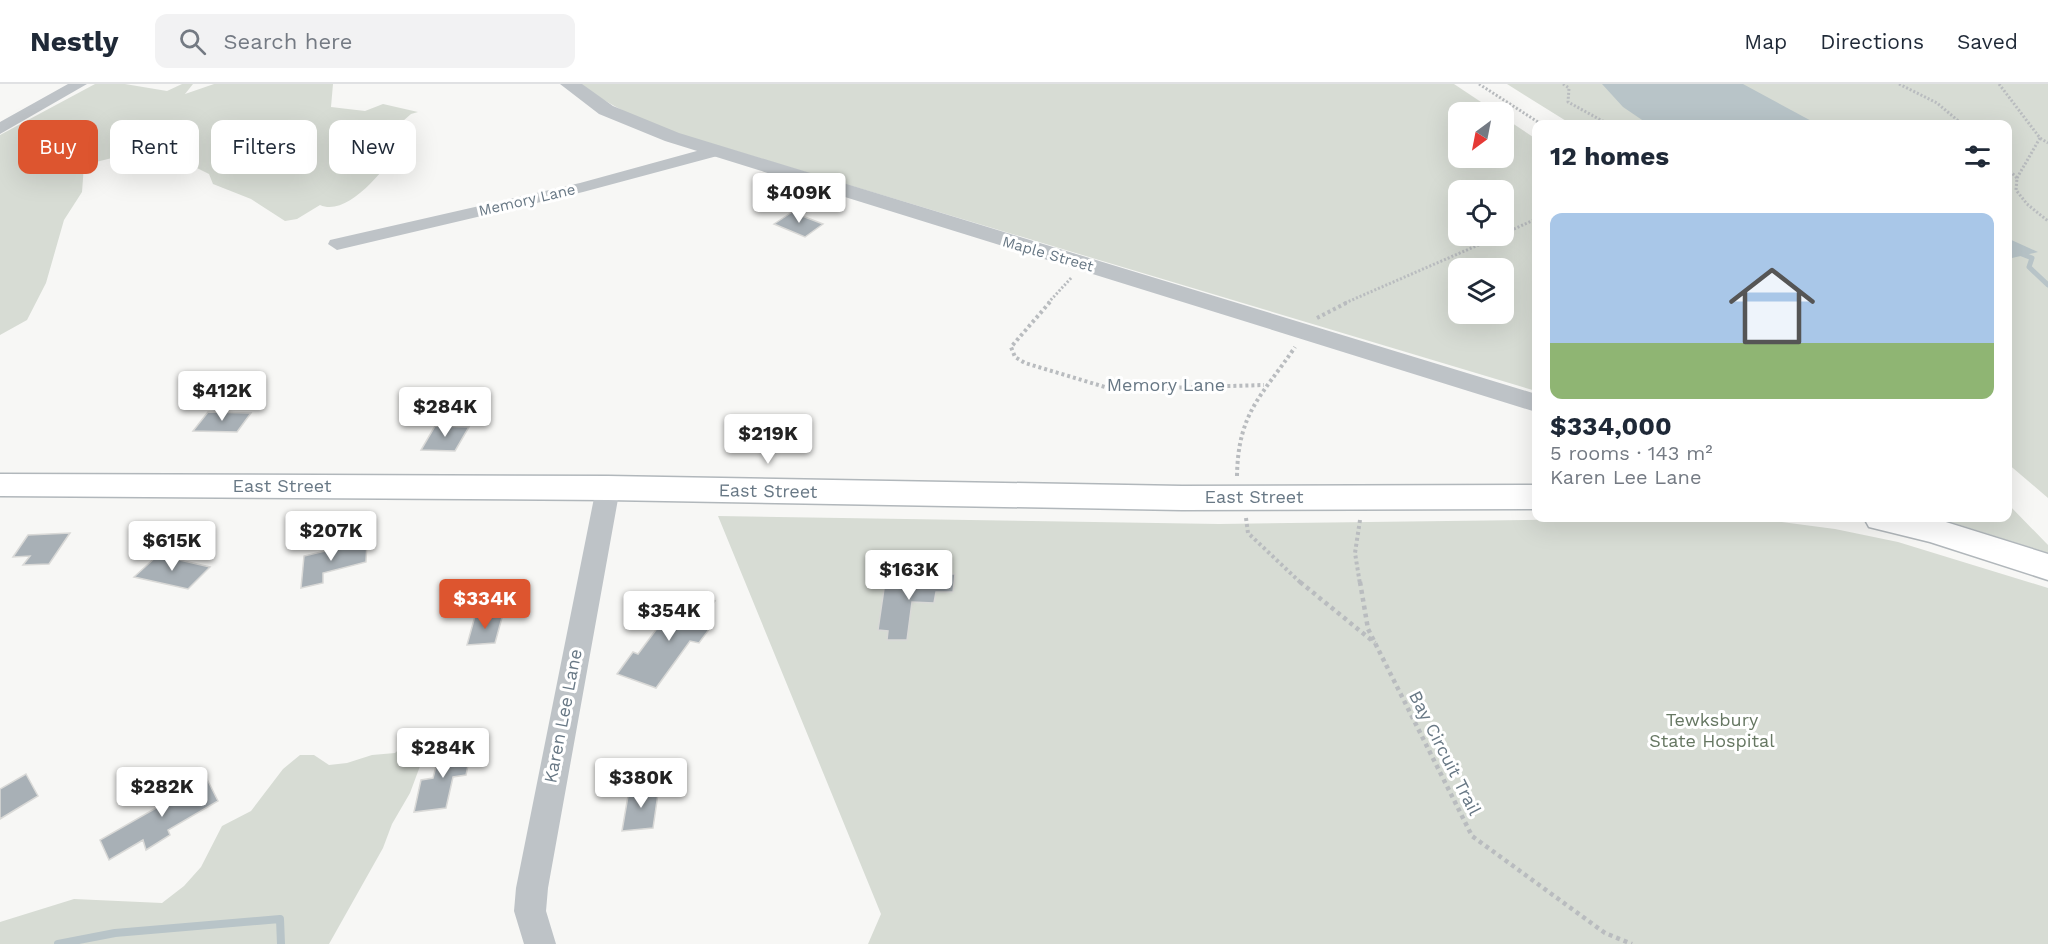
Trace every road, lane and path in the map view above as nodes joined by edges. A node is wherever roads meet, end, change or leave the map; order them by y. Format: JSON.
{"nodes":[{"id":1,"x":79,"y":84,"type":"edge"},
{"id":2,"x":570,"y":84,"type":"edge"},
{"id":3,"x":1479,"y":84,"type":"edge"},
{"id":4,"x":1563,"y":84,"type":"edge"},
{"id":5,"x":1899,"y":84,"type":"edge"},
{"id":6,"x":1999,"y":84,"type":"edge"},
{"id":7,"x":1535,"y":120,"type":"edge"},
{"id":8,"x":1601,"y":120,"type":"edge"},
{"id":9,"x":1957,"y":120,"type":"edge"},
{"id":10,"x":0,"y":129,"type":"edge"},
{"id":11,"x":2040,"y":138,"type":"junction"},
{"id":12,"x":2048,"y":143,"type":"edge"},
{"id":13,"x":715,"y":151,"type":"junction"},
{"id":14,"x":2012,"y":173,"type":"edge"},
{"id":15,"x":2017,"y":178,"type":"junction"},
{"id":16,"x":1532,"y":221,"type":"edge"},
{"id":17,"x":2048,"y":221,"type":"edge"},
{"id":18,"x":1514,"y":229,"type":"edge"},
{"id":19,"x":337,"y":244,"type":"dead end"},
{"id":20,"x":1476,"y":246,"type":"edge"},
{"id":21,"x":1084,"y":264,"type":"junction"},
{"id":22,"x":1303,"y":332,"type":"junction"},
{"id":23,"x":1264,"y":385,"type":"dead end"},
{"id":24,"x":1532,"y":402,"type":"edge"},
{"id":25,"x":0,"y":485,"type":"edge"},
{"id":26,"x":608,"y":488,"type":"junction"},
{"id":27,"x":1363,"y":496,"type":"junction"},
{"id":28,"x":1532,"y":497,"type":"edge"},
{"id":29,"x":1898,"y":522,"type":"edge"},
{"id":30,"x":2048,"y":567,"type":"edge"},
{"id":31,"x":540,"y":944,"type":"edge"},
{"id":32,"x":1632,"y":944,"type":"edge"}],
"edges":[{"from":1,"to":10,"type":"street"},
{"from":2,"to":13,"type":"street","name":"Maple Street"},
{"from":3,"to":7,"type":"path"},
{"from":4,"to":8,"type":"path"},
{"from":5,"to":9,"type":"path"},
{"from":6,"to":11,"type":"path"},
{"from":11,"to":12,"type":"path"},
{"from":11,"to":15,"type":"path"},
{"from":13,"to":19,"type":"street","name":"Memory Lane"},
{"from":13,"to":21,"type":"street","name":"Maple Street"},
{"from":14,"to":15,"type":"path"},
{"from":15,"to":17,"type":"path"},
{"from":16,"to":18,"type":"path"},
{"from":20,"to":22,"type":"path"},
{"from":21,"to":22,"type":"street","name":"Maple Street"},
{"from":21,"to":23,"type":"path","name":"Memory Lane"},
{"from":22,"to":24,"type":"street","name":"Maple Street"},
{"from":25,"to":26,"type":"main road","name":"East Street"},
{"from":26,"to":27,"type":"main road","name":"East Street"},
{"from":26,"to":31,"type":"street","name":"Karen Lee Lane"},
{"from":27,"to":28,"type":"main road","name":"East Street"},
{"from":27,"to":32,"type":"path","name":"Bay Circuit Trail"},
{"from":29,"to":30,"type":"main road"}]}
